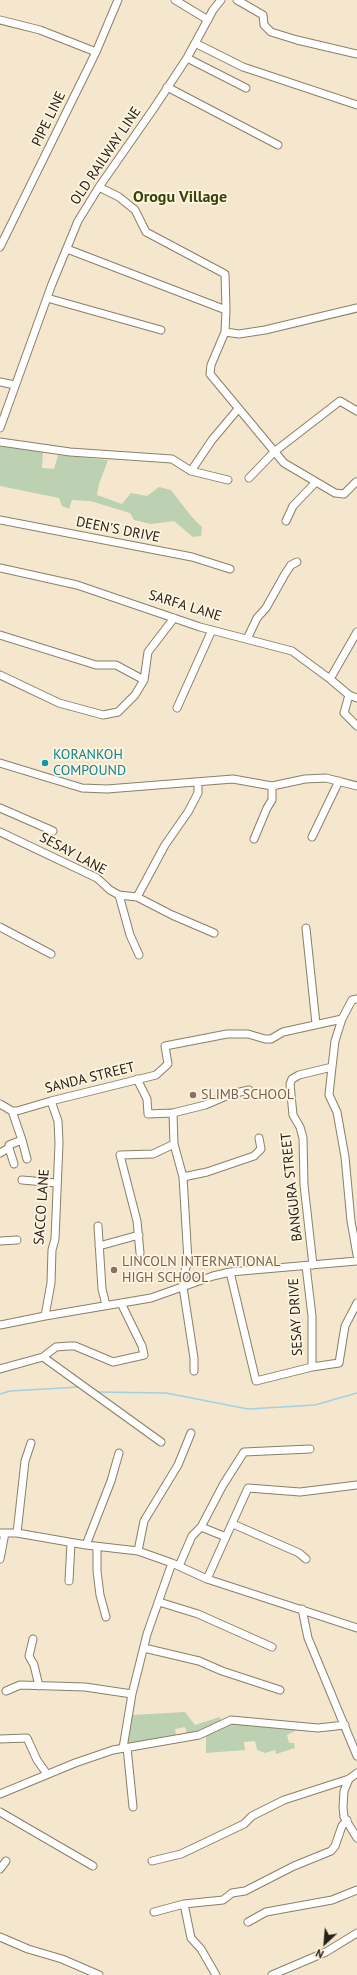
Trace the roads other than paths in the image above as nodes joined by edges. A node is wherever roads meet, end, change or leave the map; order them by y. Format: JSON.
{"nodes":[{"id":1,"x":118,"y":0,"type":"edge"},
{"id":2,"x":175,"y":0,"type":"edge"},
{"id":3,"x":221,"y":0,"type":"edge"},
{"id":4,"x":237,"y":0,"type":"edge"},
{"id":5,"x":0,"y":20,"type":"edge"},
{"id":6,"x":208,"y":20,"type":"junction"},
{"id":7,"x":195,"y":43,"type":"junction"},
{"id":8,"x":96,"y":52,"type":"junction"},
{"id":9,"x":357,"y":54,"type":"edge"},
{"id":10,"x":187,"y":58,"type":"junction"},
{"id":11,"x":167,"y":88,"type":"junction"},
{"id":12,"x":246,"y":88,"type":"dead end"},
{"id":13,"x":357,"y":104,"type":"edge"},
{"id":14,"x":278,"y":145,"type":"dead end"},
{"id":15,"x":98,"y":187,"type":"junction"},
{"id":16,"x":0,"y":247,"type":"edge"},
{"id":17,"x":67,"y":249,"type":"junction"},
{"id":18,"x":47,"y":298,"type":"junction"},
{"id":19,"x":357,"y":308,"type":"edge"},
{"id":20,"x":226,"y":310,"type":"junction"},
{"id":21,"x":161,"y":330,"type":"dead end"},
{"id":22,"x":225,"y":332,"type":"junction"},
{"id":23,"x":0,"y":382,"type":"edge"},
{"id":24,"x":15,"y":385,"type":"junction"},
{"id":25,"x":238,"y":409,"type":"junction"},
{"id":26,"x":357,"y":411,"type":"edge"},
{"id":27,"x":0,"y":428,"type":"edge"},
{"id":28,"x":0,"y":442,"type":"edge"},
{"id":29,"x":274,"y":452,"type":"junction"},
{"id":30,"x":191,"y":471,"type":"junction"},
{"id":31,"x":249,"y":478,"type":"dead end"},
{"id":32,"x":228,"y":480,"type":"dead end"},
{"id":33,"x":316,"y":482,"type":"junction"},
{"id":34,"x":356,"y":482,"type":"edge"},
{"id":35,"x":0,"y":520,"type":"edge"},
{"id":36,"x":286,"y":521,"type":"dead end"},
{"id":37,"x":297,"y":562,"type":"dead end"},
{"id":38,"x":0,"y":568,"type":"edge"},
{"id":39,"x":230,"y":569,"type":"dead end"},
{"id":40,"x":174,"y":618,"type":"junction"},
{"id":41,"x":212,"y":630,"type":"junction"},
{"id":42,"x":357,"y":632,"type":"edge"},
{"id":43,"x":0,"y":635,"type":"edge"},
{"id":44,"x":247,"y":639,"type":"junction"},
{"id":45,"x":0,"y":675,"type":"edge"},
{"id":46,"x":330,"y":679,"type":"junction"},
{"id":47,"x":144,"y":680,"type":"junction"},
{"id":48,"x":349,"y":695,"type":"junction"},
{"id":49,"x":357,"y":698,"type":"edge"},
{"id":50,"x":177,"y":708,"type":"dead end"},
{"id":51,"x":357,"y":726,"type":"edge"},
{"id":52,"x":0,"y":763,"type":"edge"},
{"id":53,"x":339,"y":781,"type":"junction"},
{"id":54,"x":198,"y":782,"type":"junction"},
{"id":55,"x":272,"y":786,"type":"junction"},
{"id":56,"x":357,"y":786,"type":"edge"},
{"id":57,"x":0,"y":808,"type":"edge"},
{"id":58,"x":53,"y":831,"type":"dead end"},
{"id":59,"x":0,"y":832,"type":"edge"},
{"id":60,"x":312,"y":837,"type":"dead end"},
{"id":61,"x":254,"y":839,"type":"dead end"},
{"id":62,"x":119,"y":895,"type":"junction"},
{"id":63,"x":137,"y":897,"type":"junction"},
{"id":64,"x":0,"y":926,"type":"edge"},
{"id":65,"x":306,"y":928,"type":"dead end"},
{"id":66,"x":214,"y":933,"type":"dead end"},
{"id":67,"x":52,"y":954,"type":"dead end"},
{"id":68,"x":139,"y":955,"type":"dead end"},
{"id":69,"x":357,"y":999,"type":"edge"},
{"id":70,"x":342,"y":1019,"type":"junction"},
{"id":71,"x":316,"y":1024,"type":"junction"},
{"id":72,"x":332,"y":1067,"type":"junction"},
{"id":73,"x":137,"y":1079,"type":"junction"},
{"id":74,"x":249,"y":1090,"type":"dead end"},
{"id":75,"x":51,"y":1101,"type":"junction"},
{"id":76,"x":0,"y":1104,"type":"edge"},
{"id":77,"x":12,"y":1112,"type":"junction"},
{"id":78,"x":173,"y":1113,"type":"junction"},
{"id":79,"x":259,"y":1138,"type":"dead end"},
{"id":80,"x":22,"y":1140,"type":"junction"},
{"id":81,"x":174,"y":1144,"type":"junction"},
{"id":82,"x":9,"y":1148,"type":"junction"},
{"id":83,"x":0,"y":1153,"type":"edge"},
{"id":84,"x":27,"y":1159,"type":"dead end"},
{"id":85,"x":14,"y":1164,"type":"dead end"},
{"id":86,"x":183,"y":1177,"type":"junction"},
{"id":87,"x":22,"y":1180,"type":"dead end"},
{"id":88,"x":56,"y":1183,"type":"junction"},
{"id":89,"x":98,"y":1226,"type":"dead end"},
{"id":90,"x":139,"y":1236,"type":"junction"},
{"id":91,"x":17,"y":1240,"type":"dead end"},
{"id":92,"x":0,"y":1241,"type":"edge"},
{"id":93,"x":99,"y":1246,"type":"junction"},
{"id":94,"x":140,"y":1253,"type":"dead end"},
{"id":95,"x":357,"y":1255,"type":"edge"},
{"id":96,"x":357,"y":1261,"type":"edge"},
{"id":97,"x":310,"y":1265,"type":"junction"},
{"id":98,"x":230,"y":1272,"type":"junction"},
{"id":99,"x":183,"y":1287,"type":"junction"},
{"id":100,"x":121,"y":1303,"type":"junction"},
{"id":101,"x":357,"y":1303,"type":"edge"},
{"id":102,"x":106,"y":1305,"type":"junction"},
{"id":103,"x":45,"y":1316,"type":"junction"},
{"id":104,"x":0,"y":1325,"type":"edge"},
{"id":105,"x":43,"y":1357,"type":"junction"},
{"id":106,"x":312,"y":1367,"type":"junction"},
{"id":107,"x":0,"y":1368,"type":"edge"},
{"id":108,"x":194,"y":1371,"type":"dead end"},
{"id":109,"x":192,"y":1433,"type":"dead end"},
{"id":110,"x":161,"y":1442,"type":"dead end"},
{"id":111,"x":31,"y":1444,"type":"dead end"},
{"id":112,"x":310,"y":1449,"type":"dead end"},
{"id":113,"x":119,"y":1453,"type":"dead end"},
{"id":114,"x":357,"y":1485,"type":"edge"},
{"id":115,"x":233,"y":1524,"type":"junction"},
{"id":116,"x":201,"y":1527,"type":"junction"},
{"id":117,"x":3,"y":1533,"type":"edge"},
{"id":118,"x":17,"y":1533,"type":"junction"},
{"id":119,"x":226,"y":1537,"type":"junction"},
{"id":120,"x":71,"y":1543,"type":"junction"},
{"id":121,"x":86,"y":1546,"type":"junction"},
{"id":122,"x":97,"y":1547,"type":"junction"},
{"id":123,"x":138,"y":1551,"type":"junction"},
{"id":124,"x":0,"y":1559,"type":"edge"},
{"id":125,"x":306,"y":1559,"type":"dead end"},
{"id":126,"x":175,"y":1564,"type":"junction"},
{"id":127,"x":207,"y":1579,"type":"junction"},
{"id":128,"x":69,"y":1581,"type":"dead end"},
{"id":129,"x":159,"y":1602,"type":"junction"},
{"id":130,"x":302,"y":1609,"type":"junction"},
{"id":131,"x":106,"y":1617,"type":"dead end"},
{"id":132,"x":357,"y":1628,"type":"edge"},
{"id":133,"x":33,"y":1639,"type":"dead end"},
{"id":134,"x":272,"y":1646,"type":"dead end"},
{"id":135,"x":144,"y":1648,"type":"junction"},
{"id":136,"x":39,"y":1686,"type":"junction"},
{"id":137,"x":280,"y":1690,"type":"dead end"},
{"id":138,"x":6,"y":1691,"type":"dead end"},
{"id":139,"x":132,"y":1694,"type":"junction"},
{"id":140,"x":346,"y":1728,"type":"junction"},
{"id":141,"x":357,"y":1737,"type":"edge"},
{"id":142,"x":0,"y":1739,"type":"edge"},
{"id":143,"x":125,"y":1748,"type":"junction"},
{"id":144,"x":357,"y":1756,"type":"edge"},
{"id":145,"x":357,"y":1773,"type":"edge"},
{"id":146,"x":47,"y":1774,"type":"junction"},
{"id":147,"x":349,"y":1779,"type":"junction"},
{"id":148,"x":0,"y":1794,"type":"edge"},
{"id":149,"x":133,"y":1807,"type":"dead end"},
{"id":150,"x":0,"y":1812,"type":"edge"},
{"id":151,"x":347,"y":1820,"type":"junction"},
{"id":152,"x":356,"y":1833,"type":"edge"},
{"id":153,"x":6,"y":1861,"type":"dead end"},
{"id":154,"x":152,"y":1861,"type":"dead end"},
{"id":155,"x":93,"y":1866,"type":"dead end"},
{"id":156,"x":0,"y":1869,"type":"edge"},
{"id":157,"x":357,"y":1890,"type":"edge"},
{"id":158,"x":184,"y":1904,"type":"junction"},
{"id":159,"x":154,"y":1912,"type":"dead end"},
{"id":160,"x":248,"y":1922,"type":"dead end"},
{"id":161,"x":357,"y":1933,"type":"edge"},
{"id":162,"x":0,"y":1937,"type":"edge"},
{"id":163,"x":99,"y":1975,"type":"edge"},
{"id":164,"x":216,"y":1975,"type":"edge"},
{"id":165,"x":272,"y":1975,"type":"edge"}],
"edges":[{"from":1,"to":8,"type":"street","name":"PIPE LINE"},
{"from":2,"to":6,"type":"street"},
{"from":3,"to":6,"type":"street","name":"OLD RAILWAY LINE"},
{"from":4,"to":9,"type":"street"},
{"from":5,"to":8,"type":"street"},
{"from":6,"to":7,"type":"street","name":"OLD RAILWAY LINE"},
{"from":7,"to":10,"type":"street","name":"OLD RAILWAY LINE"},
{"from":7,"to":13,"type":"street"},
{"from":8,"to":16,"type":"street","name":"PIPE LINE"},
{"from":10,"to":11,"type":"street","name":"OLD RAILWAY LINE"},
{"from":10,"to":12,"type":"street"},
{"from":11,"to":14,"type":"street"},
{"from":11,"to":15,"type":"street","name":"OLD RAILWAY LINE"},
{"from":15,"to":17,"type":"street","name":"OLD RAILWAY LINE"},
{"from":15,"to":20,"type":"street"},
{"from":17,"to":18,"type":"street","name":"OLD RAILWAY LINE"},
{"from":17,"to":20,"type":"street"},
{"from":18,"to":21,"type":"street"},
{"from":18,"to":24,"type":"street","name":"OLD RAILWAY LINE"},
{"from":19,"to":22,"type":"street"},
{"from":20,"to":22,"type":"street"},
{"from":22,"to":25,"type":"street"},
{"from":23,"to":24,"type":"street"},
{"from":24,"to":27,"type":"street","name":"OLD RAILWAY LINE"},
{"from":25,"to":29,"type":"street"},
{"from":25,"to":30,"type":"street"},
{"from":26,"to":29,"type":"street"},
{"from":28,"to":30,"type":"street"},
{"from":29,"to":31,"type":"street"},
{"from":29,"to":33,"type":"street"},
{"from":30,"to":32,"type":"street"},
{"from":33,"to":34,"type":"street"},
{"from":33,"to":36,"type":"street"},
{"from":35,"to":39,"type":"street","name":"DEEN'S DRIVE"},
{"from":37,"to":44,"type":"street"},
{"from":38,"to":40,"type":"street","name":"SARFA LANE"},
{"from":40,"to":41,"type":"street","name":"SARFA LANE"},
{"from":40,"to":47,"type":"street"},
{"from":41,"to":44,"type":"street","name":"SARFA LANE"},
{"from":41,"to":50,"type":"street"},
{"from":42,"to":46,"type":"street"},
{"from":43,"to":47,"type":"street"},
{"from":44,"to":46,"type":"street","name":"SARFA LANE"},
{"from":45,"to":47,"type":"street"},
{"from":46,"to":48,"type":"street","name":"SARFA LANE"},
{"from":48,"to":49,"type":"street","name":"SARFA LANE"},
{"from":48,"to":51,"type":"street"},
{"from":52,"to":54,"type":"street"},
{"from":53,"to":55,"type":"street"},
{"from":53,"to":56,"type":"street"},
{"from":53,"to":60,"type":"street"},
{"from":54,"to":55,"type":"street"},
{"from":54,"to":63,"type":"street"},
{"from":55,"to":61,"type":"street"},
{"from":57,"to":58,"type":"street"},
{"from":59,"to":62,"type":"street","name":"SESAY LANE"},
{"from":62,"to":63,"type":"street"},
{"from":62,"to":68,"type":"street"},
{"from":63,"to":66,"type":"street"},
{"from":64,"to":67,"type":"street"},
{"from":65,"to":71,"type":"street"},
{"from":69,"to":70,"type":"street"},
{"from":70,"to":71,"type":"street"},
{"from":70,"to":72,"type":"street"},
{"from":71,"to":73,"type":"street","name":"SANDA STREET"},
{"from":72,"to":95,"type":"street"},
{"from":72,"to":97,"type":"street","name":"BANGURA STREET"},
{"from":73,"to":75,"type":"street","name":"SANDA STREET"},
{"from":73,"to":78,"type":"street"},
{"from":74,"to":78,"type":"street"},
{"from":75,"to":77,"type":"street","name":"SANDA STREET"},
{"from":75,"to":88,"type":"street","name":"SACCO LANE"},
{"from":76,"to":77,"type":"street"},
{"from":77,"to":80,"type":"street"},
{"from":78,"to":81,"type":"street"},
{"from":79,"to":86,"type":"street"},
{"from":80,"to":82,"type":"street"},
{"from":80,"to":84,"type":"street"},
{"from":81,"to":86,"type":"street"},
{"from":81,"to":90,"type":"street"},
{"from":82,"to":83,"type":"street"},
{"from":82,"to":85,"type":"street"},
{"from":86,"to":99,"type":"street"},
{"from":87,"to":88,"type":"street"},
{"from":88,"to":103,"type":"street","name":"SACCO LANE"},
{"from":89,"to":93,"type":"street"},
{"from":90,"to":93,"type":"street"},
{"from":90,"to":94,"type":"street"},
{"from":91,"to":92,"type":"street"},
{"from":93,"to":102,"type":"street"},
{"from":96,"to":97,"type":"street"},
{"from":97,"to":98,"type":"street"},
{"from":97,"to":106,"type":"street","name":"SESAY DRIVE"},
{"from":98,"to":99,"type":"street"},
{"from":98,"to":106,"type":"street"},
{"from":99,"to":100,"type":"street"},
{"from":99,"to":108,"type":"street"},
{"from":100,"to":102,"type":"street"},
{"from":100,"to":105,"type":"street"},
{"from":101,"to":106,"type":"street"},
{"from":102,"to":103,"type":"street"},
{"from":103,"to":104,"type":"street"},
{"from":105,"to":107,"type":"street"},
{"from":105,"to":110,"type":"street"},
{"from":109,"to":123,"type":"street"},
{"from":111,"to":118,"type":"street"},
{"from":112,"to":116,"type":"street"},
{"from":113,"to":121,"type":"street"},
{"from":114,"to":115,"type":"street"},
{"from":115,"to":119,"type":"street"},
{"from":115,"to":125,"type":"street"},
{"from":116,"to":119,"type":"street"},
{"from":116,"to":126,"type":"street"},
{"from":117,"to":118,"type":"street"},
{"from":117,"to":124,"type":"street"},
{"from":118,"to":120,"type":"street"},
{"from":119,"to":127,"type":"street"},
{"from":120,"to":121,"type":"street"},
{"from":120,"to":128,"type":"street"},
{"from":121,"to":122,"type":"street"},
{"from":122,"to":123,"type":"street"},
{"from":122,"to":131,"type":"street"},
{"from":123,"to":126,"type":"street"},
{"from":126,"to":127,"type":"street"},
{"from":126,"to":129,"type":"street"},
{"from":127,"to":130,"type":"street"},
{"from":129,"to":134,"type":"street"},
{"from":129,"to":135,"type":"street"},
{"from":130,"to":132,"type":"street"},
{"from":130,"to":140,"type":"street"},
{"from":133,"to":136,"type":"street"},
{"from":135,"to":137,"type":"street"},
{"from":135,"to":139,"type":"street"},
{"from":136,"to":138,"type":"street"},
{"from":136,"to":139,"type":"street"},
{"from":139,"to":143,"type":"street"},
{"from":140,"to":141,"type":"street"},
{"from":140,"to":143,"type":"street"},
{"from":140,"to":144,"type":"street"},
{"from":142,"to":146,"type":"street"},
{"from":143,"to":146,"type":"street"},
{"from":143,"to":149,"type":"street"},
{"from":145,"to":147,"type":"street"},
{"from":146,"to":148,"type":"street"},
{"from":147,"to":151,"type":"street"},
{"from":147,"to":154,"type":"street"},
{"from":150,"to":155,"type":"street"},
{"from":151,"to":152,"type":"street"},
{"from":151,"to":158,"type":"street"},
{"from":153,"to":156,"type":"street"},
{"from":157,"to":160,"type":"street"},
{"from":158,"to":159,"type":"street"},
{"from":158,"to":164,"type":"street"},
{"from":161,"to":165,"type":"street"},
{"from":162,"to":163,"type":"street"}]}
